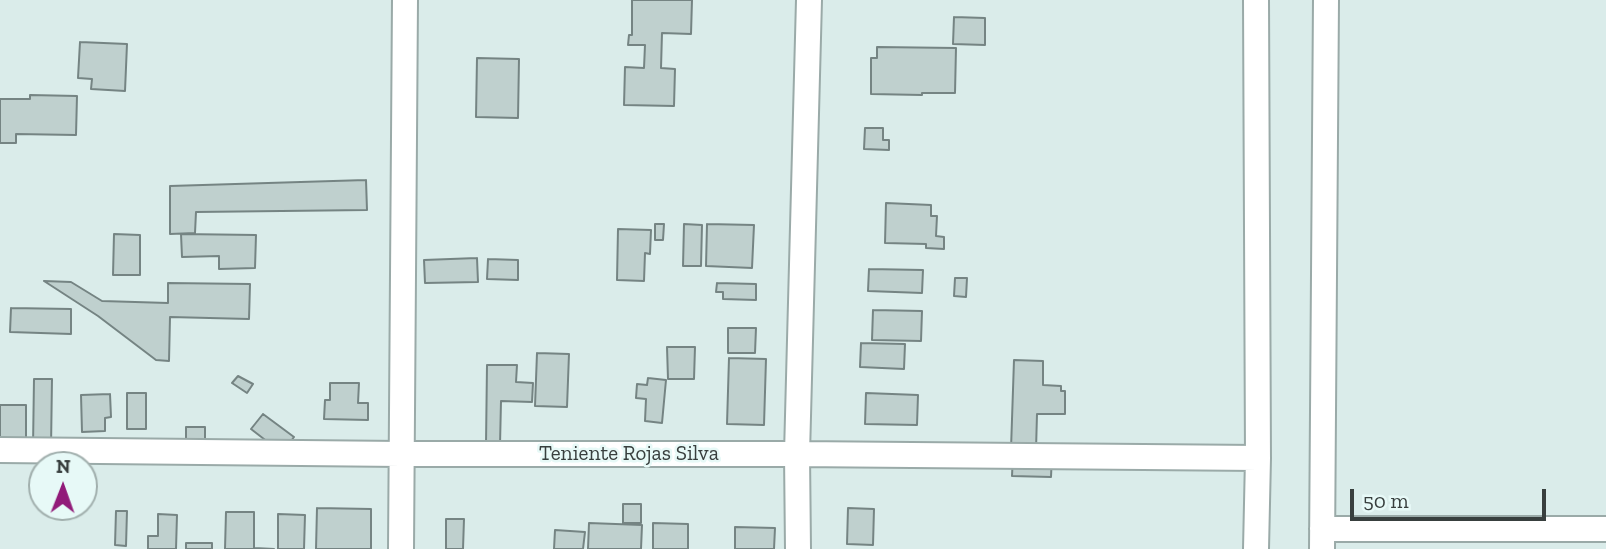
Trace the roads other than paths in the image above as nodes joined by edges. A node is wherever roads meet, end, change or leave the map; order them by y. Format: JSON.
{"nodes":[{"id":1,"x":405,"y":0,"type":"edge"},
{"id":2,"x":809,"y":0,"type":"edge"},
{"id":3,"x":1256,"y":0,"type":"edge"},
{"id":4,"x":1326,"y":0,"type":"edge"},
{"id":5,"x":0,"y":450,"type":"edge"},
{"id":6,"x":401,"y":454,"type":"junction"},
{"id":7,"x":797,"y":454,"type":"junction"},
{"id":8,"x":1258,"y":458,"type":"junction"},
{"id":9,"x":1606,"y":529,"type":"edge"},
{"id":10,"x":1322,"y":539,"type":"edge"},
{"id":11,"x":401,"y":549,"type":"edge"},
{"id":12,"x":798,"y":549,"type":"edge"},
{"id":13,"x":1256,"y":549,"type":"edge"}],
"edges":[{"from":1,"to":6,"type":"street"},
{"from":2,"to":7,"type":"street"},
{"from":3,"to":8,"type":"street"},
{"from":4,"to":10,"type":"street"},
{"from":5,"to":6,"type":"street","name":"Teniente Rojas Silva"},
{"from":6,"to":7,"type":"street","name":"Teniente Rojas Silva"},
{"from":6,"to":11,"type":"street"},
{"from":7,"to":8,"type":"street","name":"Teniente Rojas Silva"},
{"from":7,"to":12,"type":"street"},
{"from":8,"to":13,"type":"street"},
{"from":9,"to":10,"type":"street"}]}
